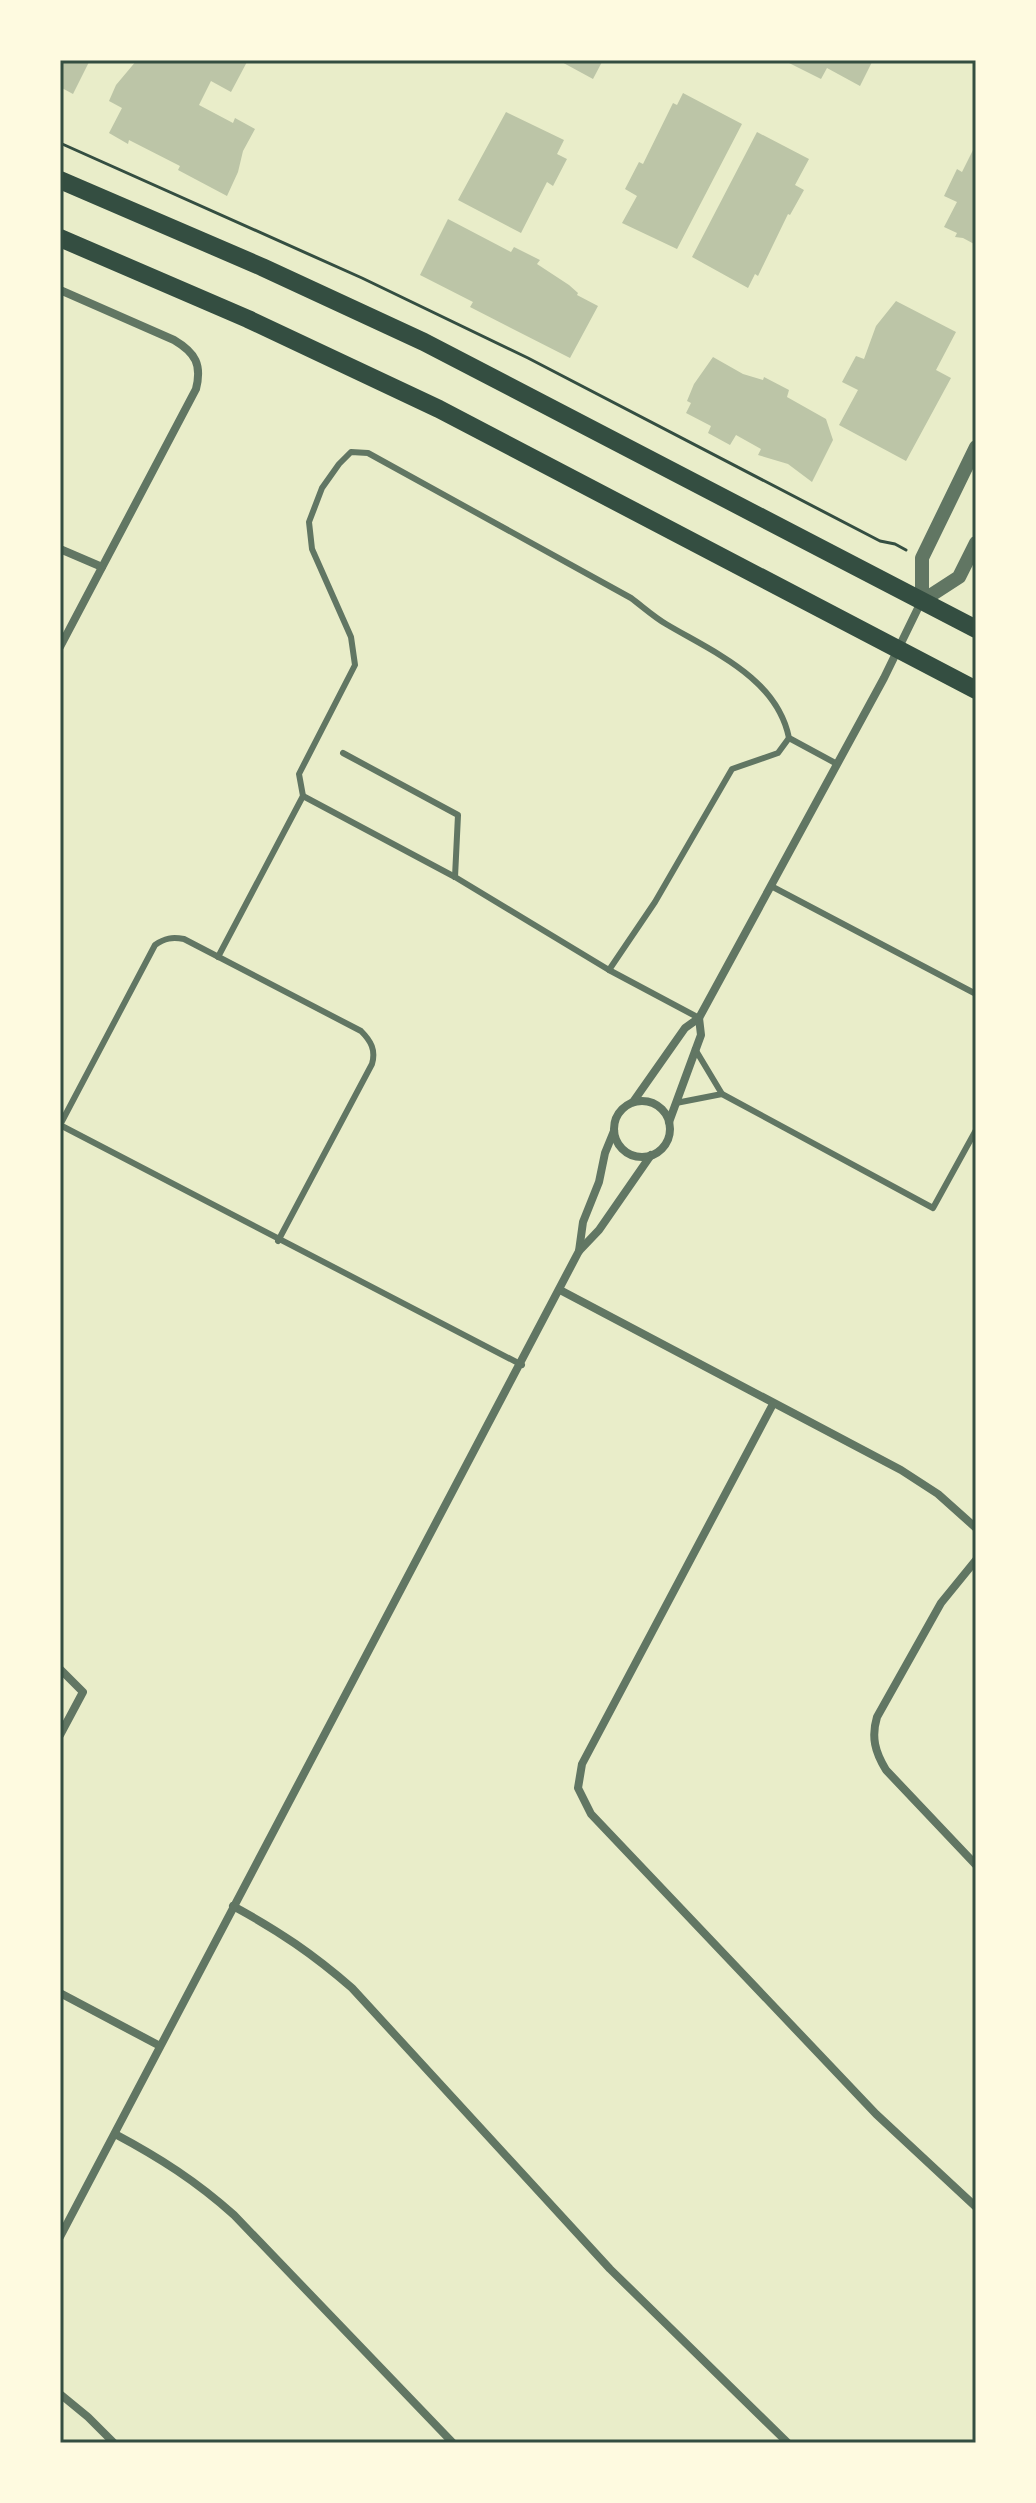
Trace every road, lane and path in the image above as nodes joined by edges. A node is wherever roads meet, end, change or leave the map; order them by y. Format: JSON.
{"nodes":[{"id":1,"x":60,"y":143,"type":"edge"},
{"id":2,"x":60,"y":180,"type":"edge"},
{"id":3,"x":60,"y":238,"type":"edge"},
{"id":4,"x":60,"y":290,"type":"edge"},
{"id":5,"x":976,"y":447,"type":"edge"},
{"id":6,"x":976,"y":543,"type":"edge"},
{"id":7,"x":895,"y":544,"type":"dead end"},
{"id":8,"x":60,"y":549,"type":"edge"},
{"id":9,"x":102,"y":567,"type":"junction"},
{"id":10,"x":922,"y":601,"type":"junction"},
{"id":11,"x":976,"y":629,"type":"edge"},
{"id":12,"x":60,"y":647,"type":"edge"},
{"id":13,"x":899,"y":648,"type":"junction"},
{"id":14,"x":976,"y":690,"type":"edge"},
{"id":15,"x":789,"y":738,"type":"junction"},
{"id":16,"x":343,"y":753,"type":"dead end"},
{"id":17,"x":837,"y":764,"type":"junction"},
{"id":18,"x":303,"y":796,"type":"junction"},
{"id":19,"x":455,"y":877,"type":"junction"},
{"id":20,"x":771,"y":886,"type":"junction"},
{"id":21,"x":218,"y":957,"type":"junction"},
{"id":22,"x":609,"y":970,"type":"junction"},
{"id":23,"x":976,"y":994,"type":"edge"},
{"id":24,"x":699,"y":1018,"type":"junction"},
{"id":25,"x":695,"y":1049,"type":"junction"},
{"id":26,"x":722,"y":1094,"type":"junction"},
{"id":27,"x":633,"y":1102,"type":"junction"},
{"id":28,"x":676,"y":1103,"type":"junction"},
{"id":29,"x":669,"y":1122,"type":"junction"},
{"id":30,"x":976,"y":1130,"type":"edge"},
{"id":31,"x":614,"y":1131,"type":"junction"},
{"id":32,"x":651,"y":1155,"type":"junction"},
{"id":33,"x":278,"y":1241,"type":"junction"},
{"id":34,"x":579,"y":1251,"type":"junction"},
{"id":35,"x":560,"y":1290,"type":"junction"},
{"id":36,"x":522,"y":1365,"type":"junction"},
{"id":37,"x":773,"y":1404,"type":"junction"},
{"id":38,"x":976,"y":1528,"type":"edge"},
{"id":39,"x":976,"y":1560,"type":"edge"},
{"id":40,"x":60,"y":1669,"type":"edge"},
{"id":41,"x":60,"y":1735,"type":"edge"},
{"id":42,"x":976,"y":1865,"type":"edge"},
{"id":43,"x":233,"y":1906,"type":"junction"},
{"id":44,"x":60,"y":1993,"type":"edge"},
{"id":45,"x":160,"y":2046,"type":"junction"},
{"id":46,"x":115,"y":2134,"type":"junction"},
{"id":47,"x":976,"y":2207,"type":"edge"},
{"id":48,"x":60,"y":2237,"type":"edge"},
{"id":49,"x":60,"y":2394,"type":"edge"},
{"id":50,"x":114,"y":2443,"type":"edge"},
{"id":51,"x":453,"y":2443,"type":"edge"},
{"id":52,"x":788,"y":2443,"type":"edge"}],
"edges":[{"from":1,"to":7,"type":"path"},
{"from":2,"to":10,"type":"main road"},
{"from":3,"to":13,"type":"main road"},
{"from":4,"to":9,"type":"street"},
{"from":5,"to":10,"type":"street"},
{"from":6,"to":10,"type":"street"},
{"from":8,"to":9,"type":"street"},
{"from":9,"to":12,"type":"street"},
{"from":10,"to":11,"type":"main road"},
{"from":10,"to":13,"type":"street"},
{"from":13,"to":14,"type":"main road"},
{"from":13,"to":17,"type":"street"},
{"from":15,"to":17,"type":"lane"},
{"from":15,"to":18,"type":"lane"},
{"from":15,"to":22,"type":"lane"},
{"from":16,"to":19,"type":"lane"},
{"from":17,"to":20,"type":"street"},
{"from":18,"to":19,"type":"lane"},
{"from":18,"to":21,"type":"lane"},
{"from":19,"to":22,"type":"lane"},
{"from":20,"to":23,"type":"lane"},
{"from":20,"to":24,"type":"street"},
{"from":21,"to":33,"type":"lane"},
{"from":21,"to":33,"type":"lane"},
{"from":22,"to":24,"type":"lane"},
{"from":24,"to":25,"type":"street"},
{"from":24,"to":27,"type":"street"},
{"from":25,"to":26,"type":"lane"},
{"from":25,"to":28,"type":"street"},
{"from":26,"to":28,"type":"lane"},
{"from":26,"to":30,"type":"lane"},
{"from":27,"to":29,"type":"street"},
{"from":27,"to":31,"type":"street"},
{"from":28,"to":29,"type":"street"},
{"from":29,"to":32,"type":"street"},
{"from":31,"to":32,"type":"street"},
{"from":31,"to":34,"type":"street"},
{"from":32,"to":34,"type":"street"},
{"from":33,"to":36,"type":"lane"},
{"from":34,"to":35,"type":"street"},
{"from":35,"to":36,"type":"street"},
{"from":35,"to":37,"type":"street"},
{"from":36,"to":43,"type":"street"},
{"from":37,"to":38,"type":"street"},
{"from":37,"to":47,"type":"street"},
{"from":39,"to":42,"type":"street"},
{"from":40,"to":41,"type":"street"},
{"from":43,"to":45,"type":"street"},
{"from":43,"to":52,"type":"street"},
{"from":44,"to":45,"type":"street"},
{"from":45,"to":46,"type":"street"},
{"from":46,"to":48,"type":"street"},
{"from":46,"to":51,"type":"street"},
{"from":49,"to":50,"type":"street"}]}
